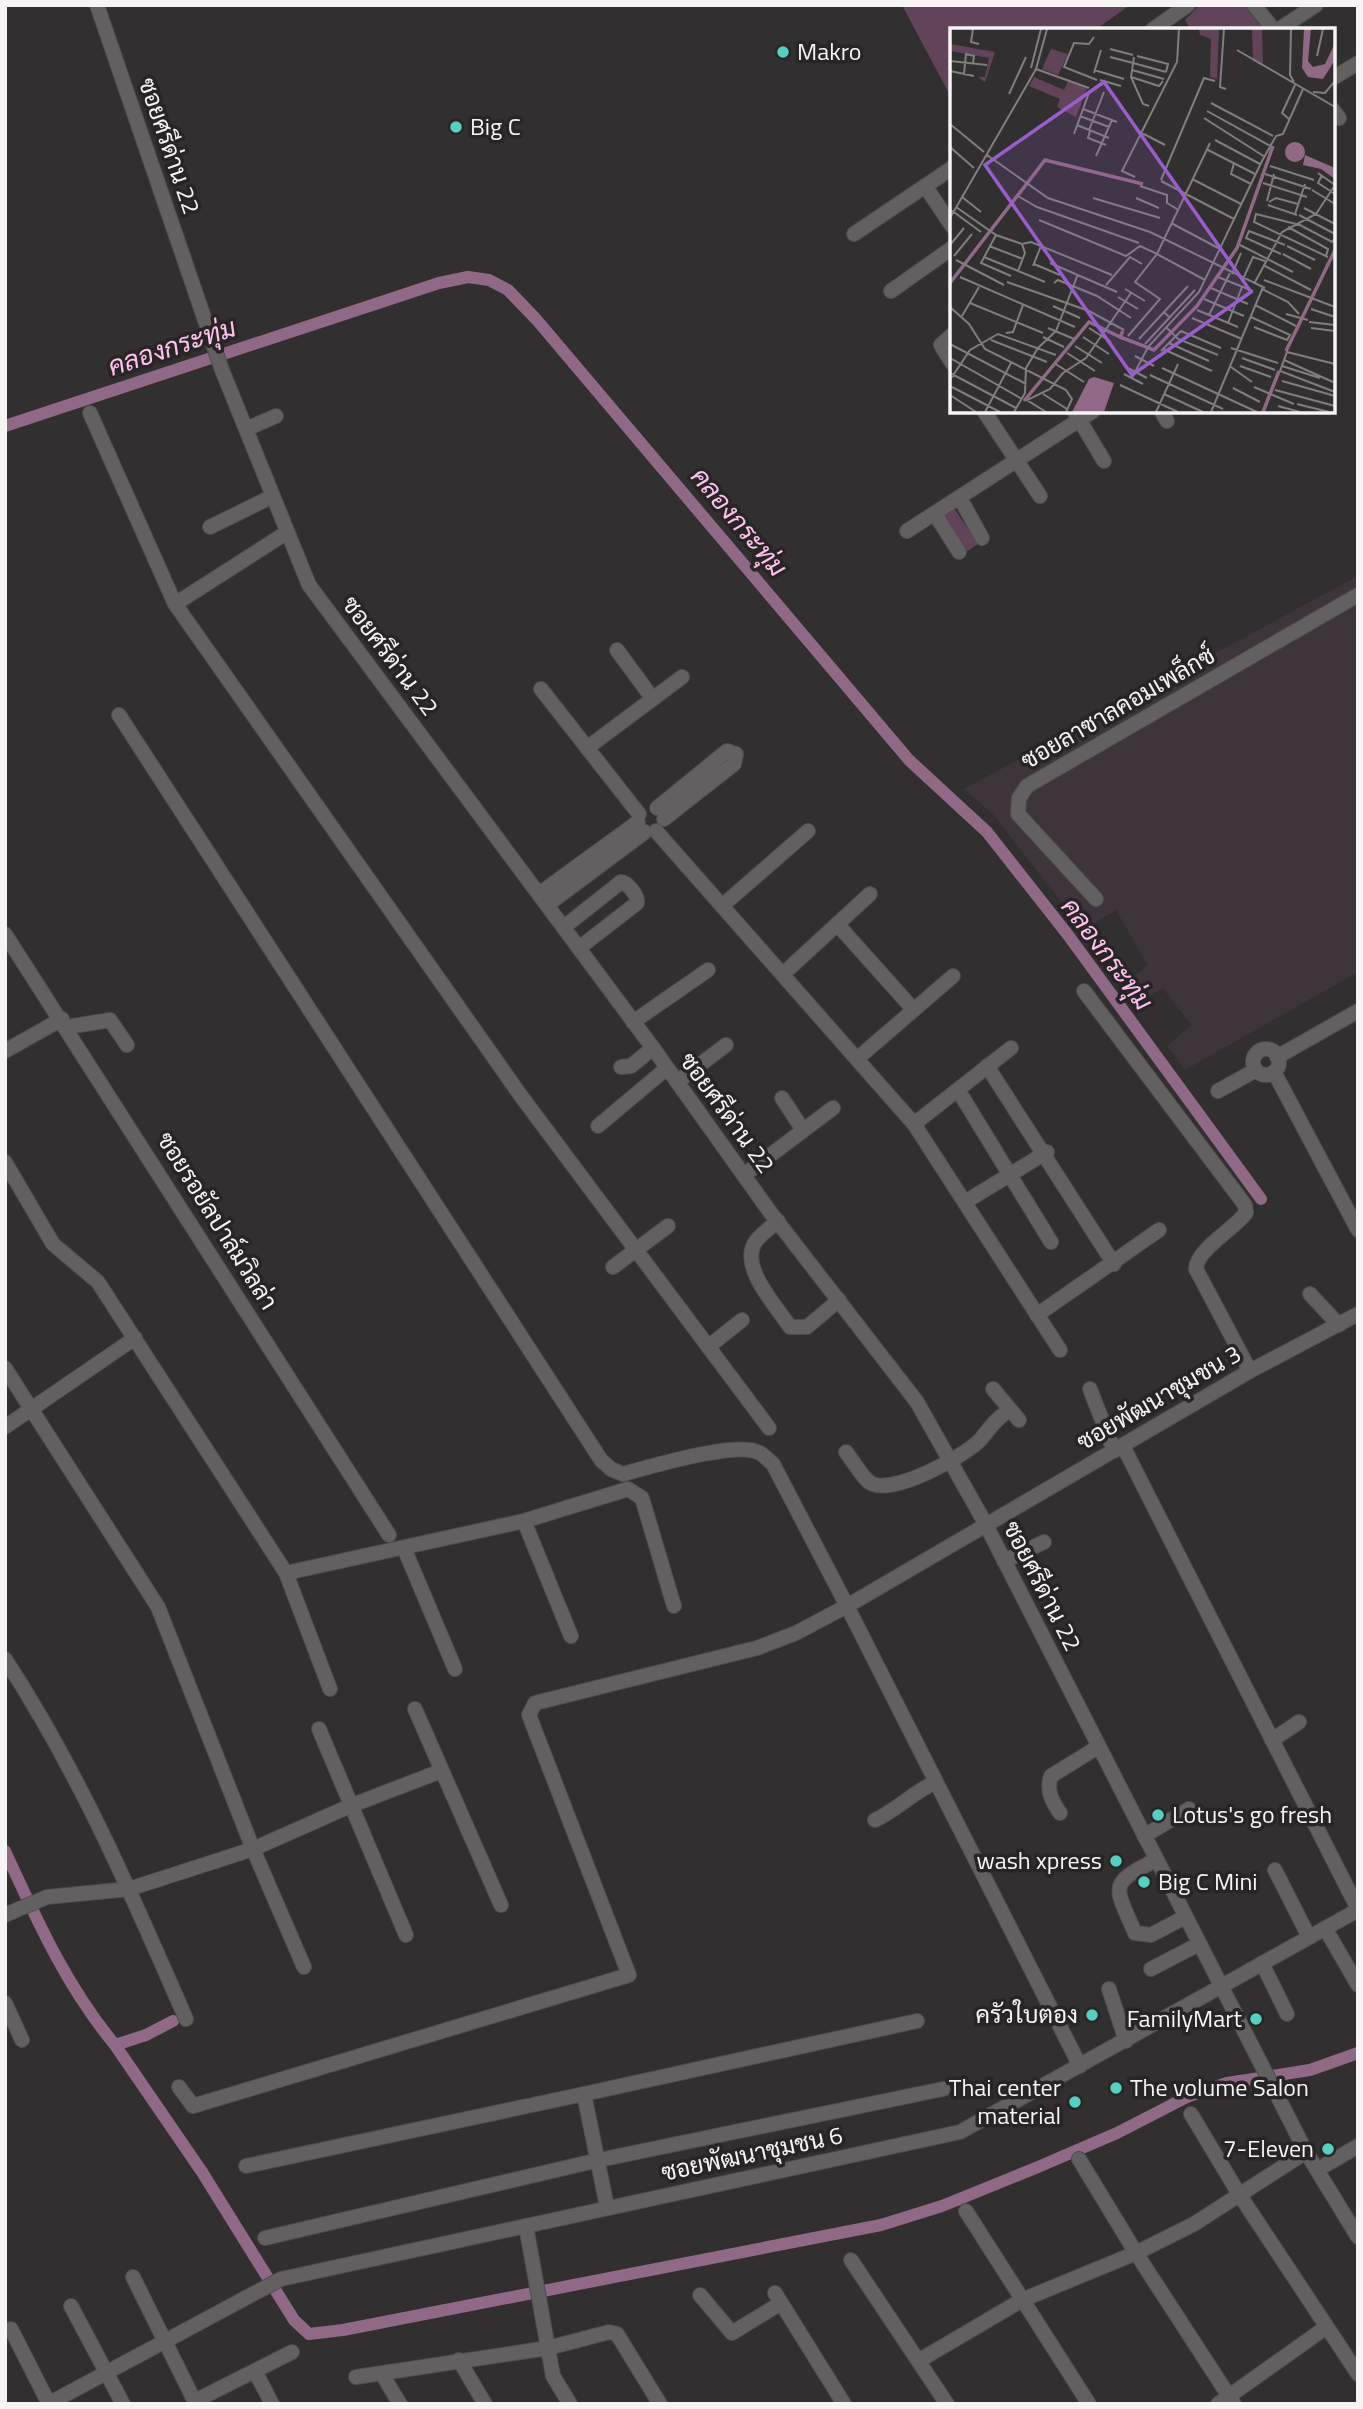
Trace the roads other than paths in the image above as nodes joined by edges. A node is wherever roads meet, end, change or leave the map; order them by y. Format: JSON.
{"nodes":[{"id":1,"x":97,"y":5,"type":"edge"},
{"id":2,"x":1188,"y":5,"type":"edge"},
{"id":3,"x":1254,"y":5,"type":"edge"},
{"id":4,"x":1316,"y":5,"type":"edge"},
{"id":5,"x":1174,"y":24,"type":"edge"},
{"id":6,"x":1274,"y":28,"type":"edge"},
{"id":7,"x":1279,"y":28,"type":"edge"},
{"id":8,"x":1358,"y":63,"type":"edge"},
{"id":9,"x":1335,"y":77,"type":"edge"},
{"id":10,"x":950,"y":169,"type":"edge"},
{"id":11,"x":925,"y":186,"type":"junction"},
{"id":12,"x":950,"y":223,"type":"edge"},
{"id":13,"x":854,"y":234,"type":"dead end"},
{"id":14,"x":950,"y":249,"type":"edge"},
{"id":15,"x":891,"y":291,"type":"dead end"},
{"id":16,"x":950,"y":337,"type":"edge"},
{"id":17,"x":950,"y":360,"type":"edge"},
{"id":18,"x":985,"y":413,"type":"edge"},
{"id":19,"x":90,"y":414,"type":"dead end"},
{"id":20,"x":1077,"y":415,"type":"edge"},
{"id":21,"x":276,"y":416,"type":"dead end"},
{"id":22,"x":246,"y":429,"type":"junction"},
{"id":23,"x":1017,"y":461,"type":"junction"},
{"id":24,"x":1104,"y":461,"type":"dead end"},
{"id":25,"x":273,"y":496,"type":"junction"},
{"id":26,"x":1040,"y":496,"type":"dead end"},
{"id":27,"x":960,"y":498,"type":"junction"},
{"id":28,"x":935,"y":514,"type":"junction"},
{"id":29,"x":210,"y":527,"type":"dead end"},
{"id":30,"x":906,"y":531,"type":"dead end"},
{"id":31,"x":286,"y":533,"type":"junction"},
{"id":32,"x":982,"y":538,"type":"dead end"},
{"id":33,"x":959,"y":552,"type":"dead end"},
{"id":34,"x":1358,"y":595,"type":"edge"},
{"id":35,"x":175,"y":604,"type":"junction"},
{"id":36,"x":617,"y":650,"type":"dead end"},
{"id":37,"x":682,"y":677,"type":"dead end"},
{"id":38,"x":541,"y":689,"type":"dead end"},
{"id":39,"x":653,"y":699,"type":"junction"},
{"id":40,"x":120,"y":715,"type":"dead end"},
{"id":41,"x":587,"y":748,"type":"junction"},
{"id":42,"x":650,"y":821,"type":"junction"},
{"id":43,"x":808,"y":831,"type":"dead end"},
{"id":44,"x":870,"y":894,"type":"dead end"},
{"id":45,"x":543,"y":900,"type":"junction"},
{"id":46,"x":1096,"y":900,"type":"dead end"},
{"id":47,"x":723,"y":905,"type":"junction"},
{"id":48,"x":838,"y":924,"type":"junction"},
{"id":49,"x":564,"y":927,"type":"junction"},
{"id":50,"x":5,"y":934,"type":"edge"},
{"id":51,"x":579,"y":948,"type":"junction"},
{"id":52,"x":708,"y":970,"type":"dead end"},
{"id":53,"x":783,"y":974,"type":"junction"},
{"id":54,"x":953,"y":976,"type":"dead end"},
{"id":55,"x":1084,"y":991,"type":"dead end"},
{"id":56,"x":913,"y":1009,"type":"junction"},
{"id":57,"x":1358,"y":1011,"type":"edge"},
{"id":58,"x":633,"y":1022,"type":"junction"},
{"id":59,"x":65,"y":1023,"type":"junction"},
{"id":60,"x":127,"y":1045,"type":"dead end"},
{"id":61,"x":726,"y":1045,"type":"dead end"},
{"id":62,"x":653,"y":1048,"type":"junction"},
{"id":63,"x":1011,"y":1048,"type":"dead end"},
{"id":64,"x":5,"y":1051,"type":"edge"},
{"id":65,"x":1277,"y":1057,"type":"junction"},
{"id":66,"x":858,"y":1058,"type":"junction"},
{"id":67,"x":988,"y":1066,"type":"junction"},
{"id":68,"x":621,"y":1067,"type":"dead end"},
{"id":69,"x":667,"y":1068,"type":"junction"},
{"id":70,"x":1256,"y":1070,"type":"junction"},
{"id":71,"x":1274,"y":1072,"type":"junction"},
{"id":72,"x":677,"y":1082,"type":"junction"},
{"id":73,"x":958,"y":1090,"type":"junction"},
{"id":74,"x":1218,"y":1091,"type":"dead end"},
{"id":75,"x":782,"y":1098,"type":"dead end"},
{"id":76,"x":833,"y":1108,"type":"dead end"},
{"id":77,"x":914,"y":1124,"type":"junction"},
{"id":78,"x":598,"y":1126,"type":"dead end"},
{"id":79,"x":803,"y":1130,"type":"junction"},
{"id":80,"x":1045,"y":1153,"type":"junction"},
{"id":81,"x":5,"y":1162,"type":"edge"},
{"id":82,"x":1010,"y":1174,"type":"junction"},
{"id":83,"x":744,"y":1175,"type":"junction"},
{"id":84,"x":965,"y":1202,"type":"junction"},
{"id":85,"x":778,"y":1222,"type":"junction"},
{"id":86,"x":668,"y":1226,"type":"dead end"},
{"id":87,"x":1159,"y":1230,"type":"dead end"},
{"id":88,"x":1358,"y":1230,"type":"edge"},
{"id":89,"x":1051,"y":1242,"type":"dead end"},
{"id":90,"x":636,"y":1250,"type":"junction"},
{"id":91,"x":1114,"y":1264,"type":"junction"},
{"id":92,"x":613,"y":1267,"type":"dead end"},
{"id":93,"x":1310,"y":1294,"type":"dead end"},
{"id":94,"x":839,"y":1300,"type":"junction"},
{"id":95,"x":1358,"y":1314,"type":"edge"},
{"id":96,"x":1037,"y":1315,"type":"junction"},
{"id":97,"x":742,"y":1320,"type":"dead end"},
{"id":98,"x":1339,"y":1325,"type":"junction"},
{"id":99,"x":135,"y":1338,"type":"junction"},
{"id":100,"x":708,"y":1347,"type":"junction"},
{"id":101,"x":1060,"y":1350,"type":"dead end"},
{"id":102,"x":5,"y":1368,"type":"edge"},
{"id":103,"x":1250,"y":1371,"type":"junction"},
{"id":104,"x":993,"y":1389,"type":"dead end"},
{"id":105,"x":1090,"y":1389,"type":"dead end"},
{"id":106,"x":33,"y":1408,"type":"junction"},
{"id":107,"x":5,"y":1427,"type":"edge"},
{"id":108,"x":769,"y":1429,"type":"dead end"},
{"id":109,"x":1118,"y":1448,"type":"junction"},
{"id":110,"x":846,"y":1452,"type":"dead end"},
{"id":111,"x":949,"y":1459,"type":"junction"},
{"id":112,"x":524,"y":1521,"type":"junction"},
{"id":113,"x":985,"y":1523,"type":"junction"},
{"id":114,"x":389,"y":1535,"type":"dead end"},
{"id":115,"x":1044,"y":1542,"type":"dead end"},
{"id":116,"x":404,"y":1548,"type":"junction"},
{"id":117,"x":1004,"y":1561,"type":"junction"},
{"id":118,"x":286,"y":1573,"type":"junction"},
{"id":119,"x":674,"y":1606,"type":"dead end"},
{"id":120,"x":847,"y":1606,"type":"junction"},
{"id":121,"x":571,"y":1636,"type":"dead end"},
{"id":122,"x":5,"y":1659,"type":"edge"},
{"id":123,"x":455,"y":1669,"type":"dead end"},
{"id":124,"x":330,"y":1689,"type":"dead end"},
{"id":125,"x":415,"y":1709,"type":"dead end"},
{"id":126,"x":1299,"y":1722,"type":"dead end"},
{"id":127,"x":319,"y":1729,"type":"dead end"},
{"id":128,"x":1272,"y":1740,"type":"junction"},
{"id":129,"x":1098,"y":1746,"type":"junction"},
{"id":130,"x":441,"y":1771,"type":"junction"},
{"id":131,"x":936,"y":1782,"type":"junction"},
{"id":132,"x":350,"y":1806,"type":"junction"},
{"id":133,"x":1189,"y":1809,"type":"dead end"},
{"id":134,"x":1060,"y":1812,"type":"dead end"},
{"id":135,"x":875,"y":1820,"type":"dead end"},
{"id":136,"x":1144,"y":1836,"type":"junction"},
{"id":137,"x":253,"y":1849,"type":"junction"},
{"id":138,"x":1156,"y":1860,"type":"junction"},
{"id":139,"x":1275,"y":1870,"type":"dead end"},
{"id":140,"x":129,"y":1889,"type":"junction"},
{"id":141,"x":501,"y":1905,"type":"dead end"},
{"id":142,"x":1358,"y":1910,"type":"edge"},
{"id":143,"x":5,"y":1915,"type":"edge"},
{"id":144,"x":1185,"y":1917,"type":"junction"},
{"id":145,"x":1325,"y":1928,"type":"junction"},
{"id":146,"x":406,"y":1935,"type":"dead end"},
{"id":147,"x":1309,"y":1937,"type":"junction"},
{"id":148,"x":1199,"y":1944,"type":"junction"},
{"id":149,"x":1262,"y":1963,"type":"junction"},
{"id":150,"x":304,"y":1967,"type":"dead end"},
{"id":151,"x":1151,"y":1969,"type":"dead end"},
{"id":152,"x":1358,"y":1985,"type":"edge"},
{"id":153,"x":1220,"y":1986,"type":"junction"},
{"id":154,"x":1109,"y":1989,"type":"dead end"},
{"id":155,"x":5,"y":2003,"type":"edge"},
{"id":156,"x":1287,"y":2014,"type":"dead end"},
{"id":157,"x":186,"y":2018,"type":"dead end"},
{"id":158,"x":917,"y":2021,"type":"dead end"},
{"id":159,"x":22,"y":2040,"type":"dead end"},
{"id":160,"x":1126,"y":2041,"type":"junction"},
{"id":161,"x":1080,"y":2066,"type":"junction"},
{"id":162,"x":180,"y":2087,"type":"dead end"},
{"id":163,"x":943,"y":2089,"type":"dead end"},
{"id":164,"x":584,"y":2094,"type":"junction"},
{"id":165,"x":1191,"y":2114,"type":"dead end"},
{"id":166,"x":1358,"y":2146,"type":"edge"},
{"id":167,"x":1306,"y":2151,"type":"junction"},
{"id":168,"x":1079,"y":2159,"type":"dead end"},
{"id":169,"x":599,"y":2160,"type":"junction"},
{"id":170,"x":246,"y":2166,"type":"dead end"},
{"id":171,"x":1317,"y":2170,"type":"junction"},
{"id":172,"x":1239,"y":2194,"type":"junction"},
{"id":173,"x":607,"y":2207,"type":"junction"},
{"id":174,"x":967,"y":2211,"type":"dead end"},
{"id":175,"x":526,"y":2225,"type":"junction"},
{"id":176,"x":1358,"y":2237,"type":"edge"},
{"id":177,"x":265,"y":2238,"type":"dead end"},
{"id":178,"x":1136,"y":2253,"type":"junction"},
{"id":179,"x":851,"y":2260,"type":"dead end"},
{"id":180,"x":134,"y":2277,"type":"dead end"},
{"id":181,"x":700,"y":2295,"type":"dead end"},
{"id":182,"x":1022,"y":2300,"type":"junction"},
{"id":183,"x":71,"y":2306,"type":"dead end"},
{"id":184,"x":1325,"y":2328,"type":"junction"},
{"id":185,"x":11,"y":2329,"type":"dead end"},
{"id":186,"x":166,"y":2342,"type":"junction"},
{"id":187,"x":548,"y":2348,"type":"junction"},
{"id":188,"x":292,"y":2351,"type":"dead end"},
{"id":189,"x":459,"y":2360,"type":"junction"},
{"id":190,"x":920,"y":2360,"type":"junction"},
{"id":191,"x":255,"y":2371,"type":"junction"},
{"id":192,"x":108,"y":2372,"type":"junction"},
{"id":193,"x":382,"y":2374,"type":"junction"},
{"id":194,"x":1358,"y":2374,"type":"edge"},
{"id":195,"x":356,"y":2377,"type":"dead end"},
{"id":196,"x":1227,"y":2401,"type":"edge"},
{"id":197,"x":196,"y":2402,"type":"edge"},
{"id":198,"x":48,"y":2404,"type":"edge"},
{"id":199,"x":124,"y":2404,"type":"edge"},
{"id":200,"x":272,"y":2404,"type":"edge"},
{"id":201,"x":400,"y":2404,"type":"edge"},
{"id":202,"x":485,"y":2404,"type":"edge"},
{"id":203,"x":570,"y":2404,"type":"edge"},
{"id":204,"x":660,"y":2404,"type":"edge"},
{"id":205,"x":844,"y":2404,"type":"edge"},
{"id":206,"x":947,"y":2404,"type":"edge"},
{"id":207,"x":1089,"y":2404,"type":"edge"}],
"edges":[{"from":1,"to":22,"type":"street","name":"ซอยศรีด่าน 22"},
{"from":2,"to":5,"type":"street"},
{"from":3,"to":6,"type":"street"},
{"from":4,"to":7,"type":"street"},
{"from":8,"to":9,"type":"street"},
{"from":10,"to":11,"type":"street"},
{"from":11,"to":12,"type":"street"},
{"from":11,"to":13,"type":"street"},
{"from":14,"to":15,"type":"street"},
{"from":16,"to":17,"type":"street"},
{"from":18,"to":23,"type":"street"},
{"from":19,"to":35,"type":"street"},
{"from":20,"to":23,"type":"street"},
{"from":20,"to":24,"type":"street"},
{"from":21,"to":22,"type":"street"},
{"from":22,"to":25,"type":"street","name":"ซอยศรีด่าน 22"},
{"from":23,"to":26,"type":"street"},
{"from":23,"to":27,"type":"street"},
{"from":25,"to":29,"type":"street"},
{"from":25,"to":31,"type":"street","name":"ซอยศรีด่าน 22"},
{"from":27,"to":28,"type":"street"},
{"from":27,"to":32,"type":"street"},
{"from":28,"to":30,"type":"street"},
{"from":28,"to":33,"type":"street"},
{"from":31,"to":35,"type":"street"},
{"from":31,"to":45,"type":"street","name":"ซอยศรีด่าน 22"},
{"from":34,"to":46,"type":"street","name":"ซอยลาซาลคอมเพล็กซ์"},
{"from":35,"to":90,"type":"street"},
{"from":36,"to":39,"type":"street"},
{"from":37,"to":39,"type":"street"},
{"from":38,"to":41,"type":"street"},
{"from":39,"to":41,"type":"street"},
{"from":40,"to":120,"type":"street"},
{"from":41,"to":42,"type":"street"},
{"from":42,"to":42,"type":"street"},
{"from":42,"to":45,"type":"street"},
{"from":42,"to":47,"type":"street"},
{"from":43,"to":47,"type":"street"},
{"from":44,"to":48,"type":"street"},
{"from":45,"to":49,"type":"street","name":"ซอยศรีด่าน 22"},
{"from":47,"to":53,"type":"street"},
{"from":48,"to":53,"type":"street"},
{"from":48,"to":56,"type":"street"},
{"from":49,"to":51,"type":"street","name":"ซอยศรีด่าน 22"},
{"from":49,"to":51,"type":"street"},
{"from":50,"to":59,"type":"street","name":"ซอยรอยัลปาล์มวิลล่า"},
{"from":51,"to":58,"type":"street","name":"ซอยศรีด่าน 22"},
{"from":52,"to":58,"type":"street"},
{"from":53,"to":66,"type":"street"},
{"from":54,"to":56,"type":"street"},
{"from":55,"to":103,"type":"street"},
{"from":56,"to":66,"type":"street"},
{"from":57,"to":65,"type":"street"},
{"from":58,"to":62,"type":"street","name":"ซอยศรีด่าน 22"},
{"from":59,"to":60,"type":"street"},
{"from":59,"to":64,"type":"street"},
{"from":59,"to":114,"type":"street","name":"ซอยรอยัลปาล์มวิลล่า"},
{"from":61,"to":72,"type":"street"},
{"from":62,"to":68,"type":"street"},
{"from":62,"to":69,"type":"street","name":"ซอยศรีด่าน 22"},
{"from":63,"to":67,"type":"street"},
{"from":65,"to":70,"type":"street"},
{"from":65,"to":71,"type":"street"},
{"from":66,"to":77,"type":"street"},
{"from":67,"to":73,"type":"street"},
{"from":67,"to":80,"type":"street"},
{"from":69,"to":72,"type":"street","name":"ซอยศรีด่าน 22"},
{"from":69,"to":78,"type":"street"},
{"from":70,"to":71,"type":"street"},
{"from":70,"to":74,"type":"street"},
{"from":71,"to":88,"type":"street"},
{"from":72,"to":83,"type":"street","name":"ซอยศรีด่าน 22"},
{"from":73,"to":77,"type":"street"},
{"from":73,"to":82,"type":"street"},
{"from":75,"to":79,"type":"street"},
{"from":76,"to":79,"type":"street"},
{"from":77,"to":84,"type":"street"},
{"from":79,"to":83,"type":"street"},
{"from":80,"to":82,"type":"street"},
{"from":80,"to":91,"type":"street"},
{"from":81,"to":99,"type":"street"},
{"from":82,"to":84,"type":"street"},
{"from":82,"to":89,"type":"street"},
{"from":83,"to":85,"type":"street","name":"ซอยศรีด่าน 22"},
{"from":84,"to":96,"type":"street"},
{"from":85,"to":94,"type":"street","name":"ซอยศรีด่าน 22"},
{"from":85,"to":94,"type":"street"},
{"from":86,"to":90,"type":"street"},
{"from":87,"to":91,"type":"street"},
{"from":90,"to":92,"type":"street"},
{"from":90,"to":100,"type":"street"},
{"from":91,"to":96,"type":"street"},
{"from":93,"to":98,"type":"street"},
{"from":94,"to":111,"type":"street","name":"ซอยศรีด่าน 22"},
{"from":95,"to":98,"type":"street","name":"ซอยพัฒนาชุมชน 3"},
{"from":96,"to":101,"type":"street"},
{"from":97,"to":100,"type":"street"},
{"from":98,"to":103,"type":"street","name":"ซอยพัฒนาชุมชน 3"},
{"from":99,"to":106,"type":"street"},
{"from":99,"to":118,"type":"street"},
{"from":100,"to":108,"type":"street"},
{"from":102,"to":106,"type":"street"},
{"from":103,"to":109,"type":"street","name":"ซอยพัฒนาชุมชน 3"},
{"from":104,"to":111,"type":"street"},
{"from":105,"to":109,"type":"street"},
{"from":106,"to":107,"type":"street"},
{"from":106,"to":137,"type":"street"},
{"from":109,"to":113,"type":"street","name":"ซอยพัฒนาชุมชน 3"},
{"from":109,"to":128,"type":"street"},
{"from":110,"to":111,"type":"street"},
{"from":111,"to":113,"type":"street","name":"ซอยศรีด่าน 22"},
{"from":112,"to":116,"type":"street"},
{"from":112,"to":119,"type":"street"},
{"from":112,"to":121,"type":"street"},
{"from":113,"to":117,"type":"street","name":"ซอยศรีด่าน 22"},
{"from":113,"to":120,"type":"street","name":"ซอยพัฒนาชุมชน 3"},
{"from":115,"to":117,"type":"street"},
{"from":116,"to":118,"type":"street"},
{"from":116,"to":123,"type":"street"},
{"from":117,"to":129,"type":"street","name":"ซอยศรีด่าน 22"},
{"from":118,"to":124,"type":"street"},
{"from":120,"to":131,"type":"street"},
{"from":120,"to":162,"type":"street","name":"ซอยพัฒนาชุมชน 3"},
{"from":122,"to":140,"type":"street"},
{"from":125,"to":130,"type":"street"},
{"from":126,"to":128,"type":"street"},
{"from":127,"to":132,"type":"street"},
{"from":128,"to":142,"type":"street"},
{"from":129,"to":134,"type":"street"},
{"from":129,"to":136,"type":"street","name":"ซอยศรีด่าน 22"},
{"from":130,"to":132,"type":"street"},
{"from":130,"to":141,"type":"street"},
{"from":131,"to":135,"type":"street"},
{"from":131,"to":161,"type":"street"},
{"from":132,"to":137,"type":"street"},
{"from":132,"to":146,"type":"street"},
{"from":133,"to":136,"type":"street"},
{"from":136,"to":138,"type":"street","name":"ซอยศรีด่าน 22"},
{"from":137,"to":140,"type":"street"},
{"from":137,"to":150,"type":"street"},
{"from":138,"to":144,"type":"street","name":"ซอยศรีด่าน 22"},
{"from":138,"to":144,"type":"street"},
{"from":139,"to":147,"type":"street"},
{"from":140,"to":143,"type":"street"},
{"from":140,"to":157,"type":"street"},
{"from":142,"to":145,"type":"street","name":"ซอยพัฒนาชุมชน 6"},
{"from":144,"to":148,"type":"street","name":"ซอยศรีด่าน 22"},
{"from":145,"to":147,"type":"street","name":"ซอยพัฒนาชุมชน 6"},
{"from":145,"to":152,"type":"street"},
{"from":147,"to":149,"type":"street","name":"ซอยพัฒนาชุมชน 6"},
{"from":148,"to":151,"type":"street"},
{"from":148,"to":153,"type":"street","name":"ซอยศรีด่าน 22"},
{"from":149,"to":153,"type":"street","name":"ซอยพัฒนาชุมชน 6"},
{"from":149,"to":156,"type":"street"},
{"from":153,"to":160,"type":"street","name":"ซอยพัฒนาชุมชน 6"},
{"from":153,"to":167,"type":"street","name":"ซอยศรีด่าน 22"},
{"from":154,"to":160,"type":"street"},
{"from":155,"to":159,"type":"street"},
{"from":158,"to":164,"type":"street"},
{"from":160,"to":161,"type":"street","name":"ซอยพัฒนาชุมชน 6"},
{"from":161,"to":173,"type":"street","name":"ซอยพัฒนาชุมชน 6"},
{"from":163,"to":169,"type":"street"},
{"from":164,"to":169,"type":"street"},
{"from":164,"to":170,"type":"street"},
{"from":165,"to":172,"type":"street"},
{"from":166,"to":171,"type":"street"},
{"from":167,"to":171,"type":"street","name":"ซอยศรีด่าน 22"},
{"from":167,"to":172,"type":"street"},
{"from":168,"to":178,"type":"street"},
{"from":169,"to":173,"type":"street"},
{"from":169,"to":177,"type":"street"},
{"from":171,"to":176,"type":"street","name":"ซอยศรีด่าน 22"},
{"from":172,"to":178,"type":"street"},
{"from":172,"to":184,"type":"street"},
{"from":173,"to":175,"type":"street","name":"ซอยพัฒนาชุมชน 6"},
{"from":174,"to":182,"type":"street"},
{"from":175,"to":186,"type":"street","name":"ซอยพัฒนาชุมชน 6"},
{"from":175,"to":187,"type":"street"},
{"from":178,"to":182,"type":"street"},
{"from":178,"to":196,"type":"street"},
{"from":179,"to":190,"type":"street"},
{"from":180,"to":186,"type":"street"},
{"from":181,"to":205,"type":"street"},
{"from":182,"to":190,"type":"street"},
{"from":182,"to":207,"type":"street"},
{"from":183,"to":192,"type":"street"},
{"from":184,"to":194,"type":"street"},
{"from":184,"to":196,"type":"street"},
{"from":185,"to":198,"type":"street"},
{"from":186,"to":192,"type":"street","name":"ซอยพัฒนาชุมชน 6"},
{"from":186,"to":197,"type":"street"},
{"from":187,"to":189,"type":"street"},
{"from":187,"to":203,"type":"street"},
{"from":187,"to":204,"type":"street"},
{"from":188,"to":191,"type":"street"},
{"from":189,"to":193,"type":"street"},
{"from":189,"to":202,"type":"street"},
{"from":190,"to":206,"type":"street"},
{"from":191,"to":197,"type":"street"},
{"from":191,"to":200,"type":"street"},
{"from":192,"to":198,"type":"street","name":"ซอยพัฒนาชุมชน 6"},
{"from":192,"to":199,"type":"street"},
{"from":193,"to":195,"type":"street"},
{"from":193,"to":201,"type":"street"}]}
